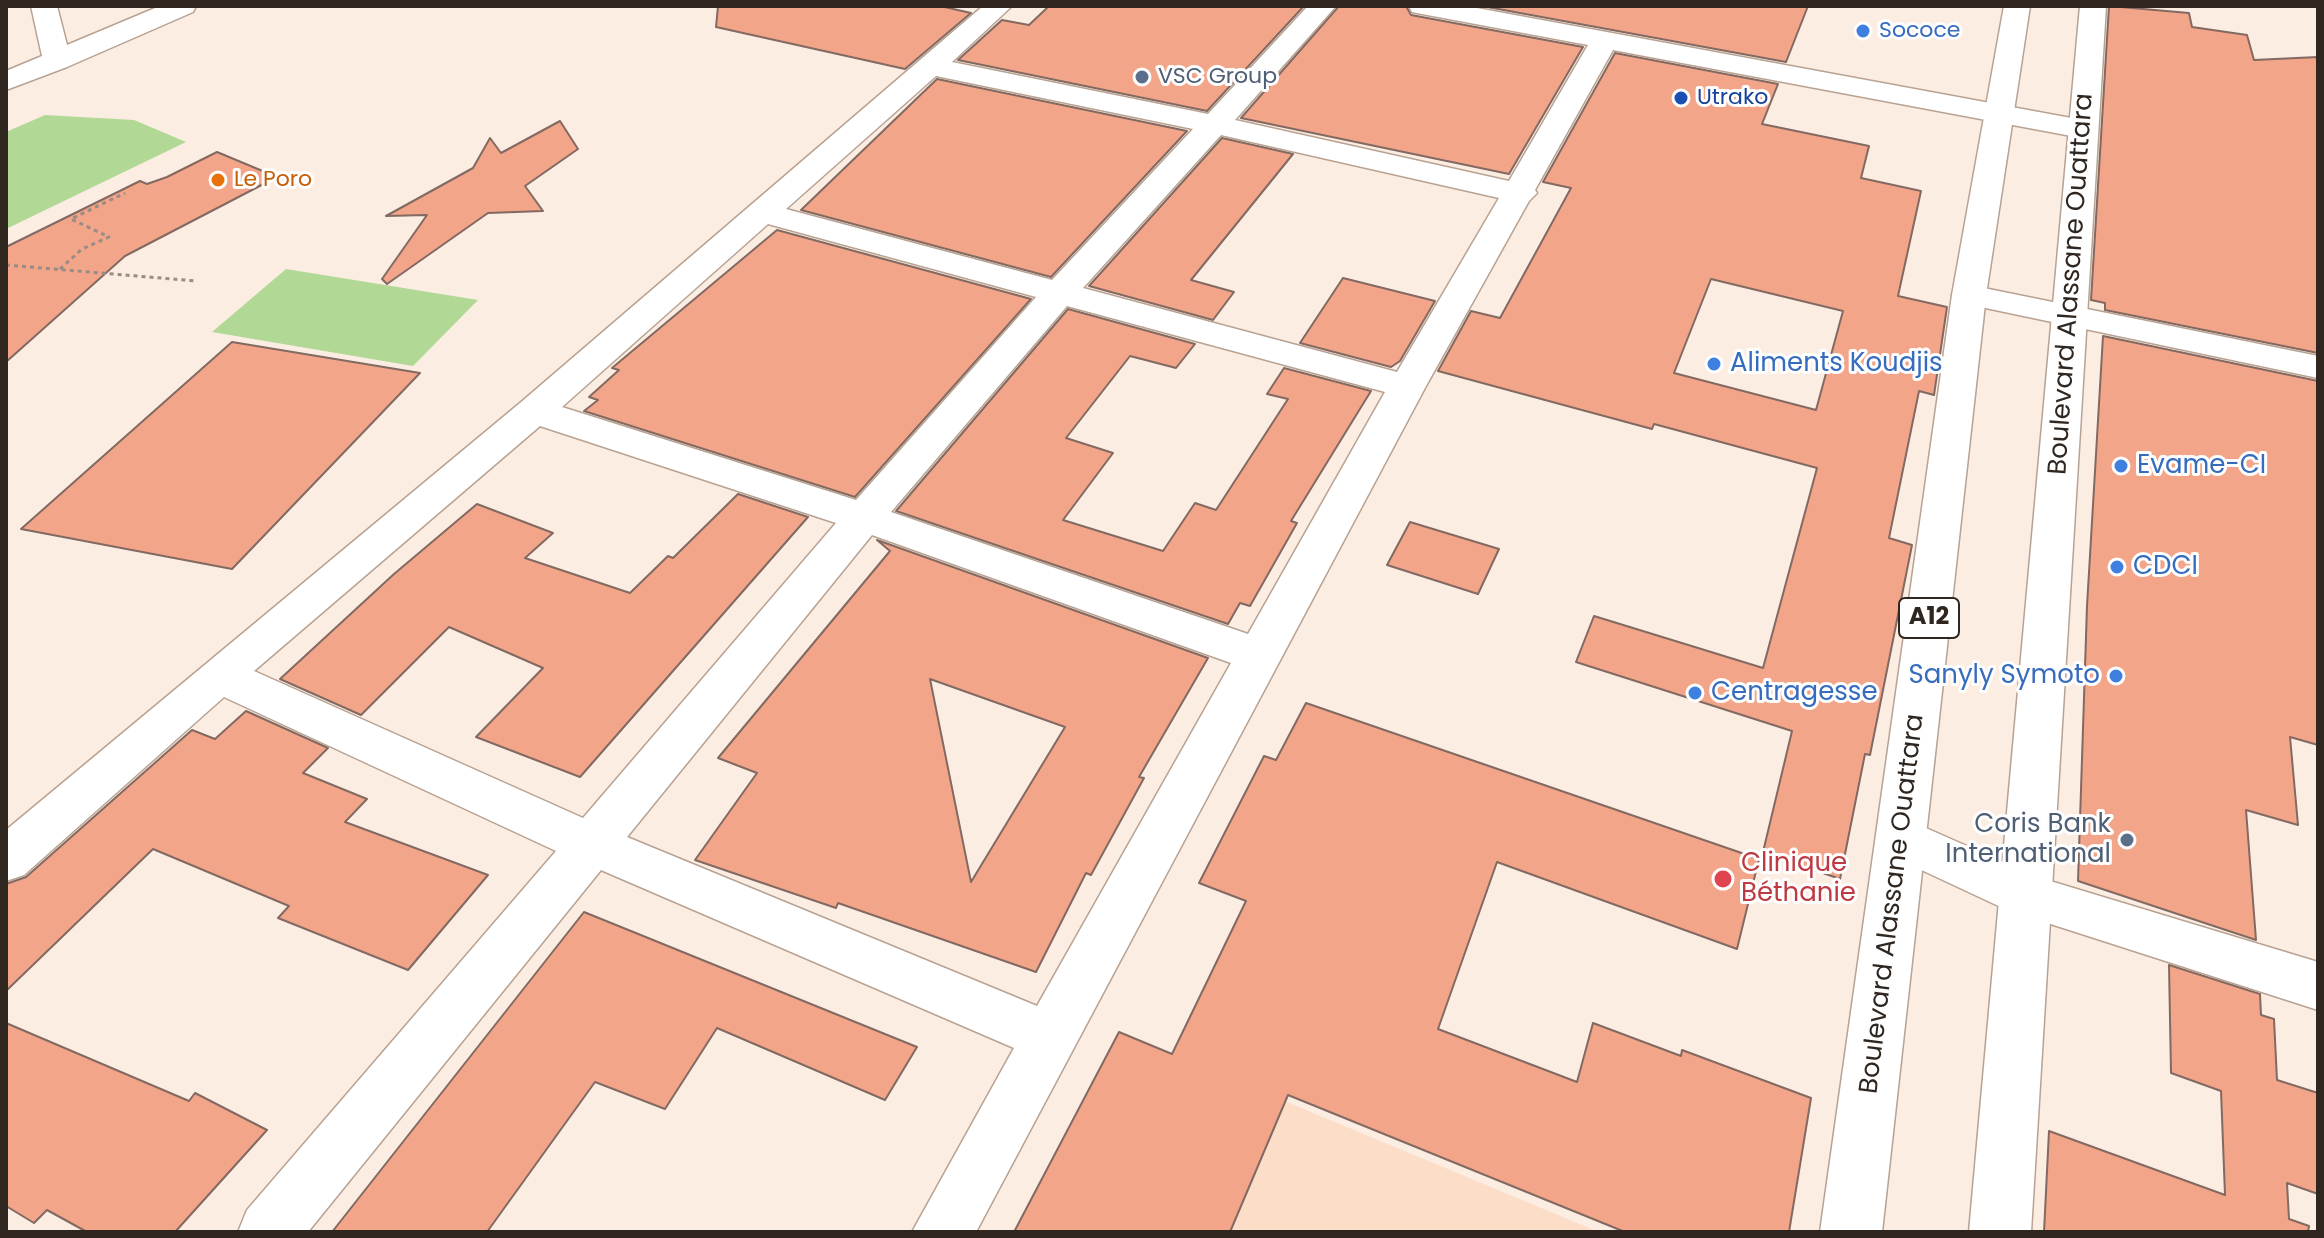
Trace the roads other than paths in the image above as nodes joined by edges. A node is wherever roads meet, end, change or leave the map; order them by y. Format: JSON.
{"nodes":[{"id":1,"x":44,"y":6,"type":"edge"},
{"id":2,"x":183,"y":6,"type":"edge"},
{"id":3,"x":999,"y":6,"type":"edge"},
{"id":4,"x":1323,"y":6,"type":"edge"},
{"id":5,"x":1422,"y":6,"type":"edge"},
{"id":6,"x":2017,"y":6,"type":"edge"},
{"id":7,"x":2093,"y":6,"type":"edge"},
{"id":8,"x":1605,"y":40,"type":"junction"},
{"id":9,"x":57,"y":61,"type":"junction"},
{"id":10,"x":928,"y":66,"type":"junction"},
{"id":11,"x":6,"y":81,"type":"edge"},
{"id":12,"x":1998,"y":114,"type":"junction"},
{"id":13,"x":1214,"y":124,"type":"junction"},
{"id":14,"x":2082,"y":129,"type":"junction"},
{"id":15,"x":1521,"y":193,"type":"junction"},
{"id":16,"x":763,"y":213,"type":"junction"},
{"id":17,"x":1060,"y":292,"type":"junction"},
{"id":18,"x":1969,"y":295,"type":"junction"},
{"id":19,"x":2071,"y":316,"type":"junction"},
{"id":20,"x":2318,"y":367,"type":"edge"},
{"id":21,"x":1407,"y":386,"type":"junction"},
{"id":22,"x":534,"y":411,"type":"junction"},
{"id":23,"x":864,"y":517,"type":"junction"},
{"id":24,"x":1260,"y":656,"type":"junction"},
{"id":25,"x":219,"y":675,"type":"junction"},
{"id":26,"x":1901,"y":838,"type":"junction"},
{"id":27,"x":593,"y":845,"type":"junction"},
{"id":28,"x":6,"y":860,"type":"edge"},
{"id":29,"x":2025,"y":895,"type":"junction"},
{"id":30,"x":2318,"y":986,"type":"edge"},
{"id":31,"x":1050,"y":1037,"type":"junction"},
{"id":32,"x":269,"y":1232,"type":"edge"},
{"id":33,"x":943,"y":1232,"type":"edge"},
{"id":34,"x":1851,"y":1232,"type":"edge"},
{"id":35,"x":2000,"y":1232,"type":"edge"}],
"edges":[{"from":1,"to":9,"type":"street"},
{"from":2,"to":9,"type":"street"},
{"from":3,"to":10,"type":"street"},
{"from":4,"to":13,"type":"street"},
{"from":5,"to":8,"type":"street"},
{"from":6,"to":12,"type":"street","name":"Boulevard Alassane Ouattara","number":"A12"},
{"from":7,"to":14,"type":"street","name":"Boulevard Alassane Ouattara"},
{"from":8,"to":12,"type":"street"},
{"from":8,"to":15,"type":"street"},
{"from":9,"to":11,"type":"street"},
{"from":10,"to":13,"type":"street"},
{"from":10,"to":16,"type":"street"},
{"from":12,"to":14,"type":"street"},
{"from":12,"to":18,"type":"street","name":"Boulevard Alassane Ouattara","number":"A12"},
{"from":13,"to":15,"type":"street"},
{"from":13,"to":17,"type":"street"},
{"from":14,"to":19,"type":"street","name":"Boulevard Alassane Ouattara"},
{"from":15,"to":21,"type":"street"},
{"from":16,"to":17,"type":"street"},
{"from":16,"to":22,"type":"street"},
{"from":17,"to":21,"type":"street"},
{"from":17,"to":23,"type":"street"},
{"from":18,"to":19,"type":"street"},
{"from":18,"to":26,"type":"street","name":"Boulevard Alassane Ouattara","number":"A12"},
{"from":19,"to":20,"type":"street"},
{"from":19,"to":29,"type":"street","name":"Boulevard Alassane Ouattara"},
{"from":21,"to":24,"type":"street"},
{"from":22,"to":23,"type":"street"},
{"from":22,"to":25,"type":"street"},
{"from":23,"to":24,"type":"street"},
{"from":23,"to":27,"type":"street"},
{"from":24,"to":31,"type":"street"},
{"from":25,"to":27,"type":"street"},
{"from":25,"to":28,"type":"street"},
{"from":26,"to":29,"type":"street"},
{"from":26,"to":34,"type":"street","name":"Boulevard Alassane Ouattara","number":"A12"},
{"from":27,"to":31,"type":"street"},
{"from":27,"to":32,"type":"street"},
{"from":29,"to":30,"type":"street"},
{"from":29,"to":35,"type":"street","name":"Boulevard Alassane Ouattara"},
{"from":31,"to":33,"type":"street"}]}
